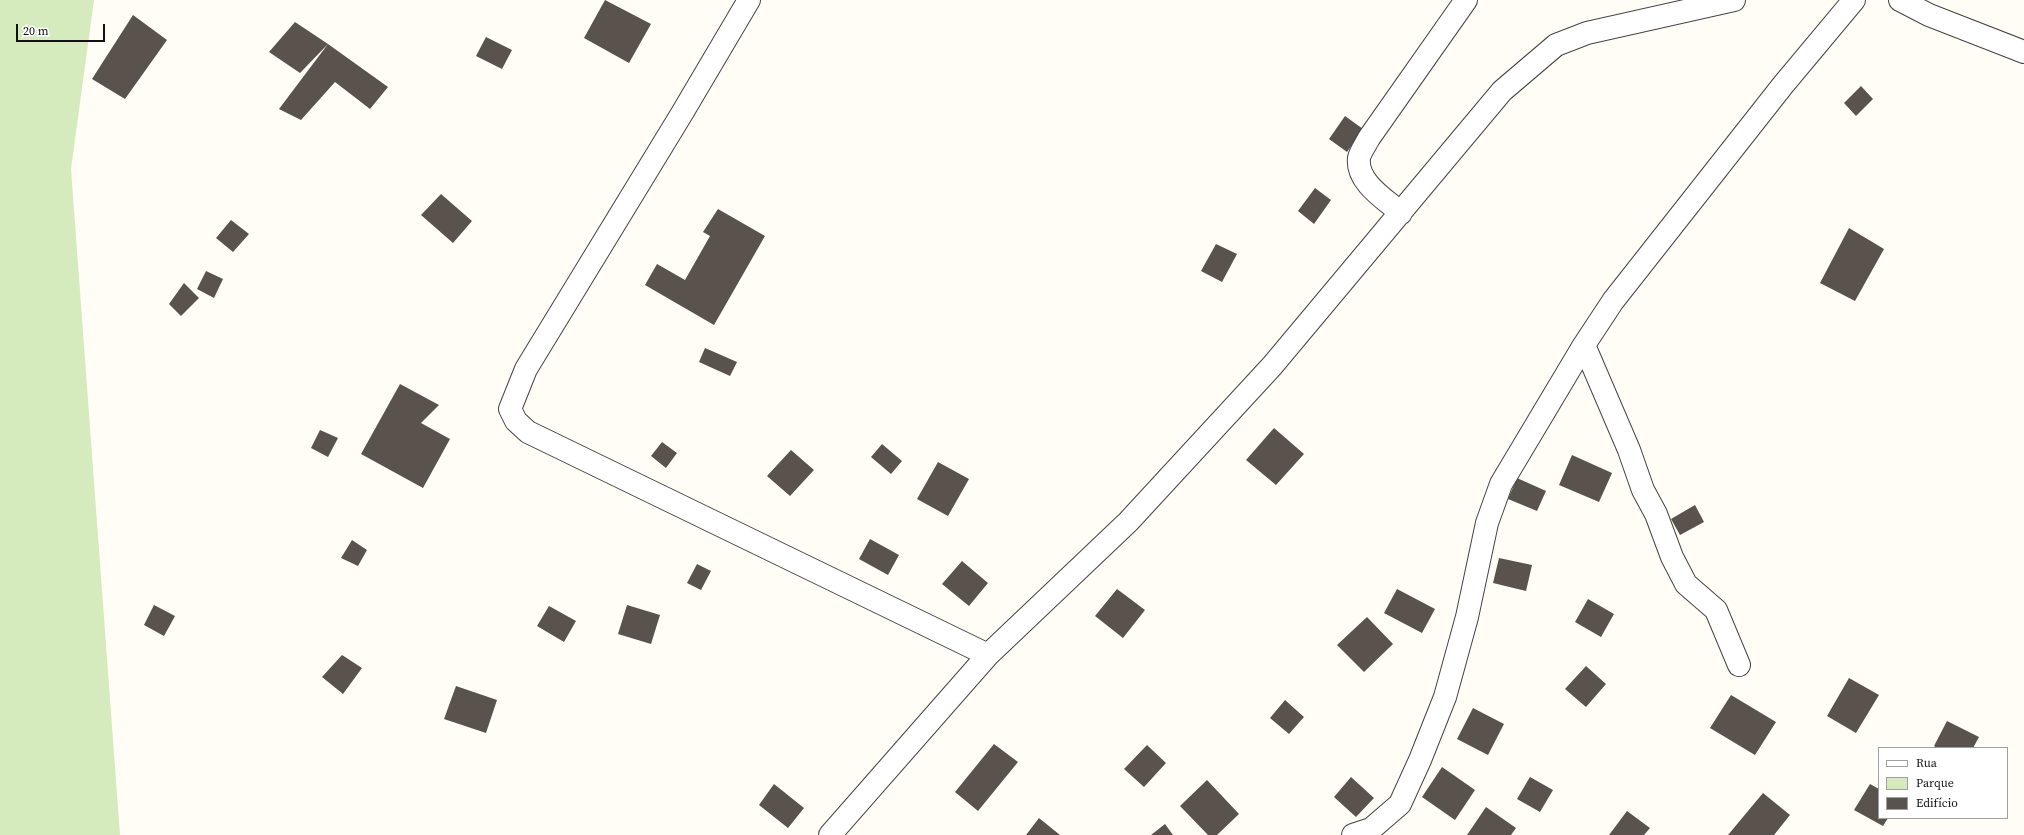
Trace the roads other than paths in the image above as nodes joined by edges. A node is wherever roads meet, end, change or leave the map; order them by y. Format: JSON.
{"nodes":[{"id":1,"x":749,"y":0,"type":"edge"},
{"id":2,"x":1466,"y":0,"type":"edge"},
{"id":3,"x":1734,"y":0,"type":"edge"},
{"id":4,"x":1854,"y":0,"type":"edge"},
{"id":5,"x":1900,"y":0,"type":"edge"},
{"id":6,"x":2024,"y":52,"type":"edge"},
{"id":7,"x":1401,"y":213,"type":"junction"},
{"id":8,"x":1584,"y":345,"type":"junction"},
{"id":9,"x":988,"y":655,"type":"junction"},
{"id":10,"x":1739,"y":665,"type":"dead end"},
{"id":11,"x":830,"y":835,"type":"edge"},
{"id":12,"x":1353,"y":835,"type":"edge"}],
"edges":[{"from":1,"to":9,"type":"street"},
{"from":2,"to":7,"type":"street"},
{"from":3,"to":7,"type":"street"},
{"from":4,"to":8,"type":"street"},
{"from":5,"to":6,"type":"street"},
{"from":7,"to":9,"type":"street"},
{"from":8,"to":10,"type":"street"},
{"from":8,"to":12,"type":"street"},
{"from":9,"to":11,"type":"street"}]}
